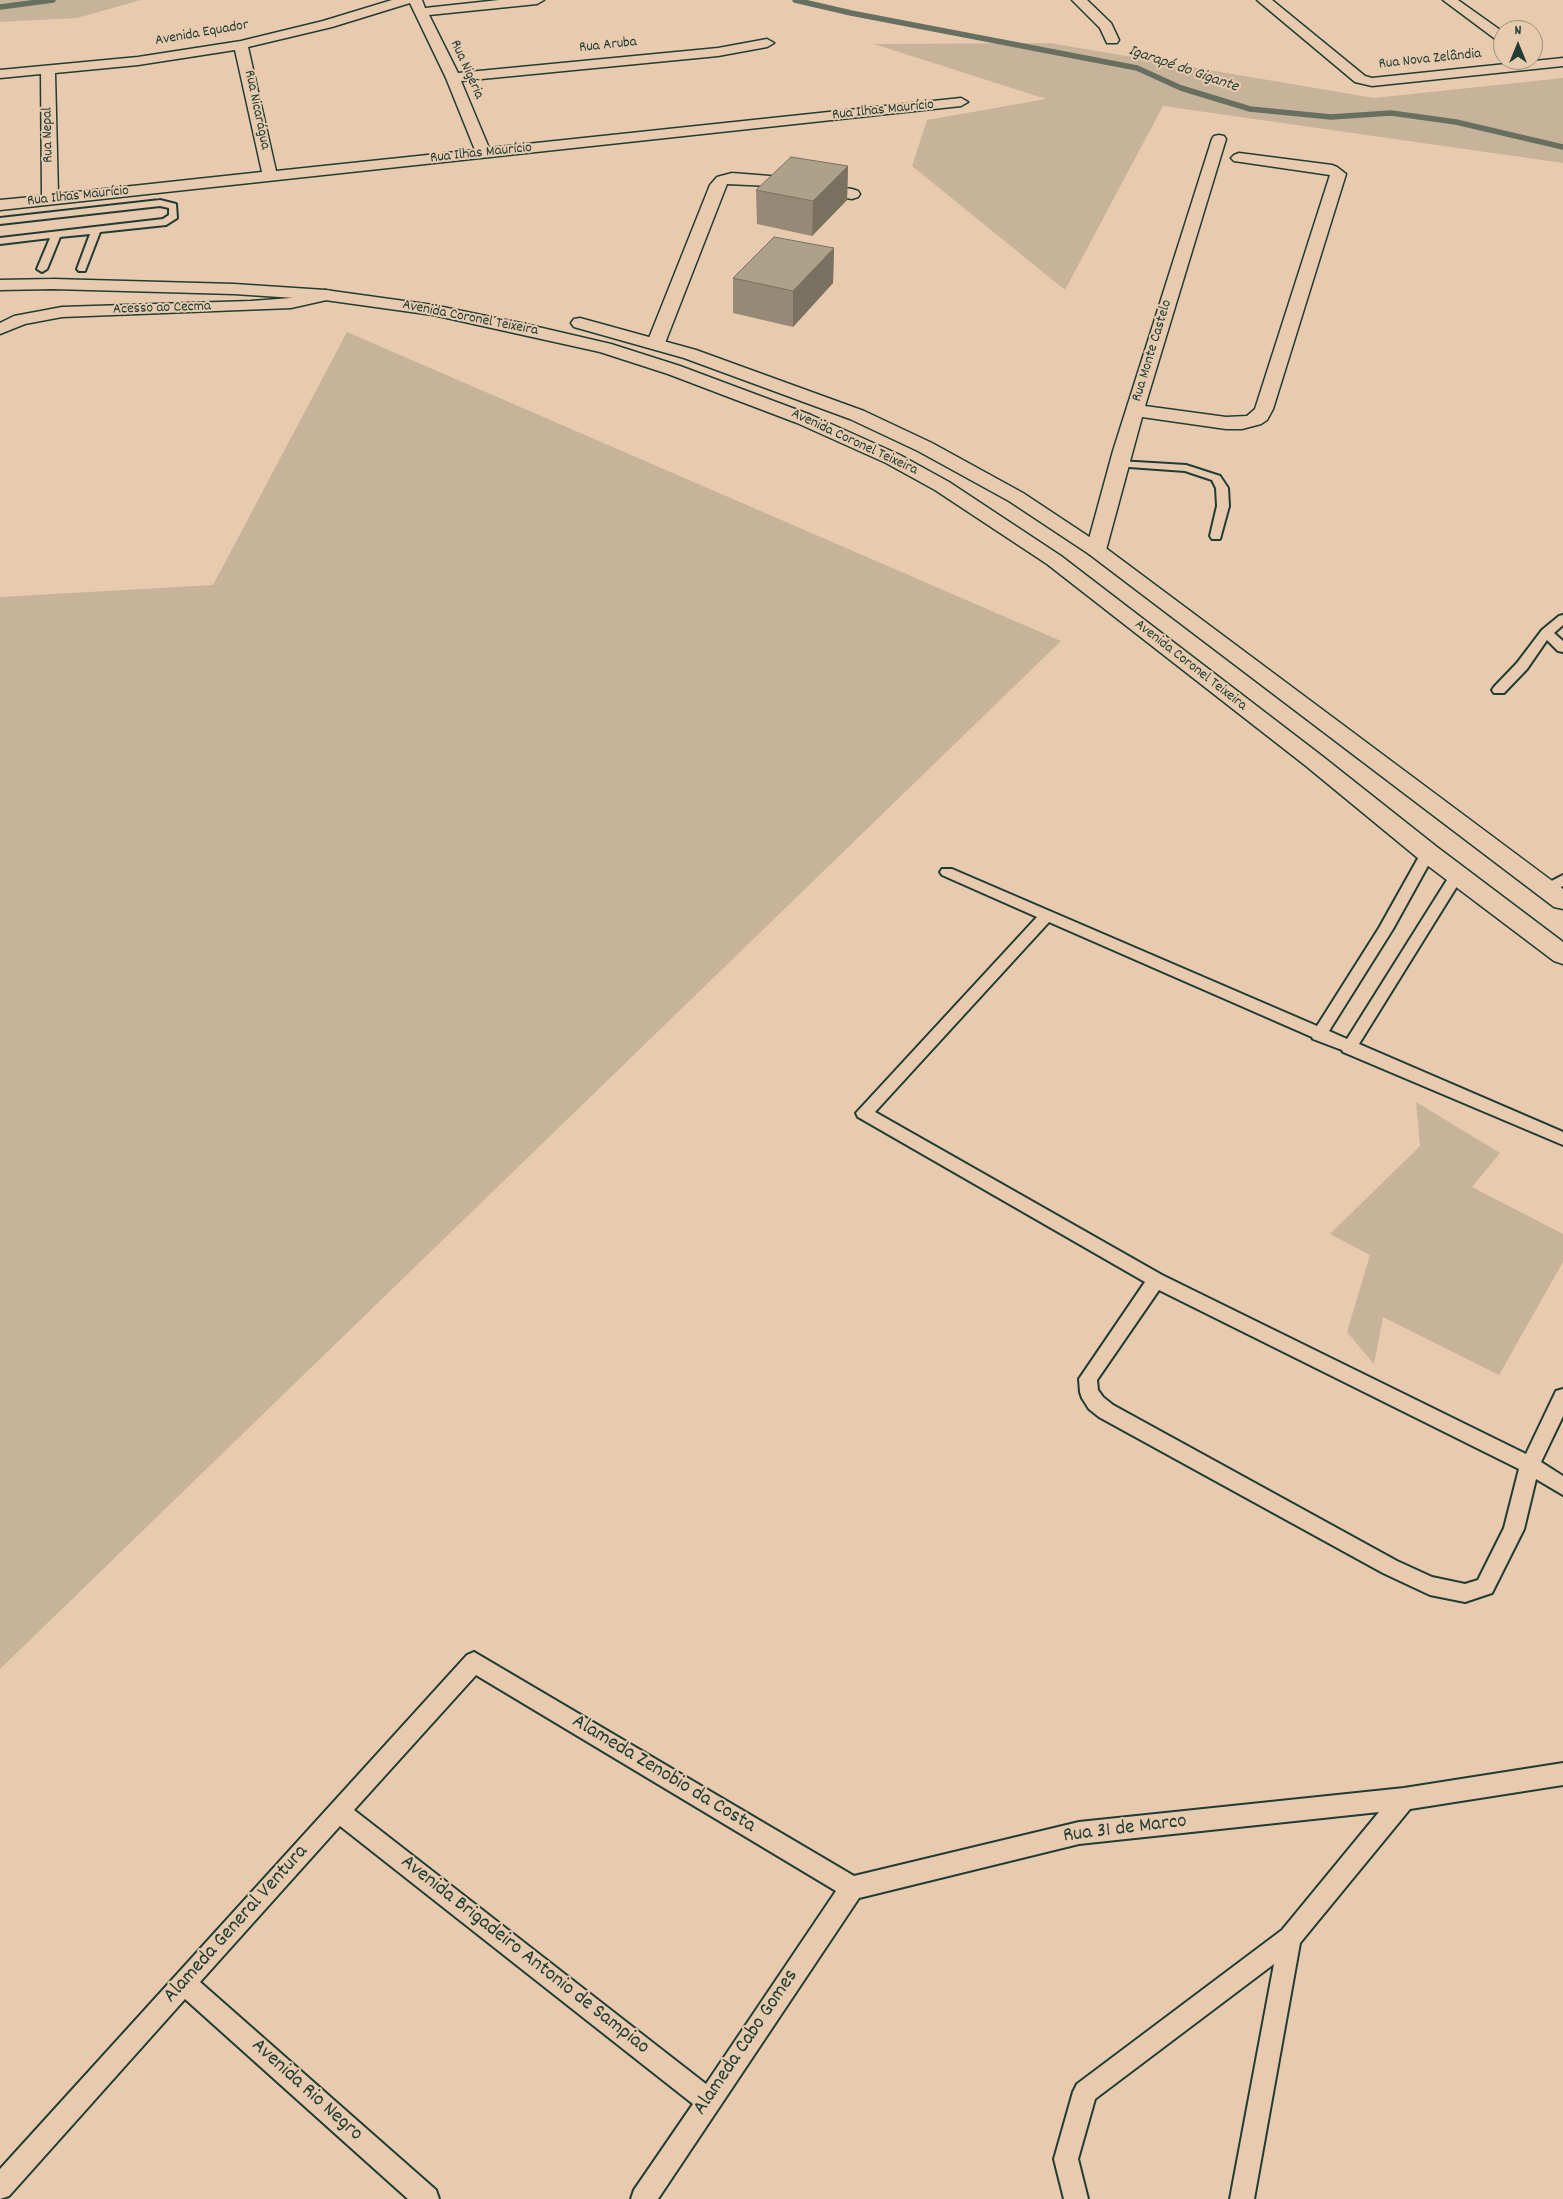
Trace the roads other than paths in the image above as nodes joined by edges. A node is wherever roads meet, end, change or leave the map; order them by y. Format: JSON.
{"nodes":[{"id":1,"x":406,"y":0,"type":"edge"},
{"id":2,"x":537,"y":0,"type":"edge"},
{"id":3,"x":1079,"y":0,"type":"edge"},
{"id":4,"x":1264,"y":0,"type":"edge"},
{"id":5,"x":1450,"y":0,"type":"edge"},
{"id":6,"x":419,"y":6,"type":"edge"},
{"id":7,"x":1493,"y":31,"type":"edge"},
{"id":8,"x":1112,"y":40,"type":"dead end"},
{"id":9,"x":767,"y":43,"type":"dead end"},
{"id":10,"x":241,"y":44,"type":"junction"},
{"id":11,"x":1543,"y":61,"type":"edge"},
{"id":12,"x":1563,"y":62,"type":"edge"},
{"id":13,"x":1493,"y":67,"type":"edge"},
{"id":14,"x":48,"y":71,"type":"junction"},
{"id":15,"x":0,"y":74,"type":"edge"},
{"id":16,"x":453,"y":78,"type":"junction"},
{"id":17,"x":961,"y":102,"type":"dead end"},
{"id":18,"x":1217,"y":147,"type":"dead end"},
{"id":19,"x":484,"y":154,"type":"junction"},
{"id":20,"x":1239,"y":158,"type":"dead end"},
{"id":21,"x":270,"y":176,"type":"junction"},
{"id":22,"x":852,"y":194,"type":"dead end"},
{"id":23,"x":50,"y":200,"type":"junction"},
{"id":24,"x":0,"y":205,"type":"edge"},
{"id":25,"x":0,"y":221,"type":"edge"},
{"id":26,"x":96,"y":230,"type":"junction"},
{"id":27,"x":56,"y":235,"type":"junction"},
{"id":28,"x":0,"y":241,"type":"edge"},
{"id":29,"x":42,"y":269,"type":"junction"},
{"id":30,"x":82,"y":269,"type":"junction"},
{"id":31,"x":0,"y":271,"type":"edge"},
{"id":32,"x":0,"y":285,"type":"edge"},
{"id":33,"x":325,"y":296,"type":"junction"},
{"id":34,"x":479,"y":301,"type":"dead end"},
{"id":35,"x":565,"y":319,"type":"dead end"},
{"id":36,"x":0,"y":329,"type":"edge"},
{"id":37,"x":656,"y":343,"type":"junction"},
{"id":38,"x":1137,"y":403,"type":"junction"},
{"id":39,"x":1119,"y":464,"type":"junction"},
{"id":40,"x":1216,"y":536,"type":"dead end"},
{"id":41,"x":1096,"y":550,"type":"junction"},
{"id":42,"x":1563,"y":619,"type":"edge"},
{"id":43,"x":1546,"y":633,"type":"junction"},
{"id":44,"x":1563,"y":648,"type":"edge"},
{"id":45,"x":1498,"y":690,"type":"dead end"},
{"id":46,"x":1428,"y":853,"type":"junction"},
{"id":47,"x":947,"y":872,"type":"dead end"},
{"id":48,"x":1457,"y":875,"type":"junction"},
{"id":49,"x":1555,"y":884,"type":"edge"},
{"id":50,"x":1563,"y":901,"type":"edge"},
{"id":51,"x":1046,"y":916,"type":"junction"},
{"id":52,"x":1563,"y":955,"type":"edge"},
{"id":53,"x":1319,"y":1035,"type":"junction"},
{"id":54,"x":1349,"y":1048,"type":"junction"},
{"id":55,"x":1563,"y":1139,"type":"edge"},
{"id":56,"x":1156,"y":1280,"type":"junction"},
{"id":57,"x":1563,"y":1397,"type":"edge"},
{"id":58,"x":1530,"y":1465,"type":"junction"},
{"id":59,"x":1563,"y":1487,"type":"edge"},
{"id":60,"x":474,"y":1662,"type":"joint"},
{"id":61,"x":1563,"y":1774,"type":"edge"},
{"id":62,"x":1404,"y":1799,"type":"junction"},
{"id":63,"x":339,"y":1812,"type":"junction"},
{"id":64,"x":852,"y":1888,"type":"junction"},
{"id":65,"x":1290,"y":1938,"type":"junction"},
{"id":66,"x":184,"y":1983,"type":"junction"},
{"id":67,"x":709,"y":2100,"type":"junction"},
{"id":68,"x":0,"y":2187,"type":"edge"},
{"id":69,"x":427,"y":2199,"type":"edge"},
{"id":70,"x":643,"y":2199,"type":"edge"},
{"id":71,"x":1076,"y":2199,"type":"edge"},
{"id":72,"x":1242,"y":2199,"type":"edge"}],
"edges":[{"from":1,"to":10,"type":"main road","name":"Avenida Equador"},
{"from":2,"to":6,"type":"main road"},
{"from":3,"to":8,"type":"main road"},
{"from":4,"to":13,"type":"main road","name":"Rua Nova Zelândia"},
{"from":5,"to":7,"type":"main road"},
{"from":6,"to":16,"type":"main road","name":"Rua Nigéria"},
{"from":9,"to":16,"type":"main road","name":"Rua Aruba"},
{"from":10,"to":14,"type":"main road","name":"Avenida Equador"},
{"from":10,"to":21,"type":"main road","name":"Rua Nicarágua"},
{"from":11,"to":12,"type":"main road","name":"Rua Nova Zelândia"},
{"from":14,"to":15,"type":"main road","name":"Avenida Equador"},
{"from":14,"to":23,"type":"main road","name":"Rua Nepal"},
{"from":16,"to":19,"type":"main road","name":"Rua Nigéria"},
{"from":17,"to":19,"type":"main road","name":"Rua Ilhas Maurício"},
{"from":18,"to":38,"type":"main road","name":"Rua Monte Castelo"},
{"from":19,"to":21,"type":"main road","name":"Rua Ilhas Maurício"},
{"from":20,"to":38,"type":"main road"},
{"from":21,"to":23,"type":"main road","name":"Rua Ilhas Maurício"},
{"from":22,"to":37,"type":"main road"},
{"from":23,"to":24,"type":"main road","name":"Rua Ilhas Maurício"},
{"from":25,"to":26,"type":"lane"},
{"from":26,"to":27,"type":"lane"},
{"from":26,"to":30,"type":"lane"},
{"from":27,"to":28,"type":"lane"},
{"from":27,"to":29,"type":"lane"},
{"from":29,"to":30,"type":"main road","name":"Avenida Coronel Teixeira"},
{"from":29,"to":31,"type":"main road","name":"Avenida Coronel Teixeira"},
{"from":30,"to":34,"type":"main road","name":"Avenida Coronel Teixeira"},
{"from":32,"to":33,"type":"main road","name":"Avenida Coronel Teixeira"},
{"from":33,"to":36,"type":"main road","name":"Acesso ao Cecma"},
{"from":33,"to":46,"type":"main road","name":"Avenida Coronel Teixeira"},
{"from":35,"to":37,"type":"main road","name":"Avenida Coronel Teixeira"},
{"from":37,"to":41,"type":"main road","name":"Avenida Coronel Teixeira"},
{"from":38,"to":39,"type":"main road","name":"Rua Monte Castelo"},
{"from":39,"to":40,"type":"lane"},
{"from":39,"to":41,"type":"main road","name":"Rua Monte Castelo"},
{"from":41,"to":49,"type":"main road","name":"Avenida Coronel Teixeira"},
{"from":42,"to":43,"type":"lane"},
{"from":43,"to":44,"type":"lane"},
{"from":43,"to":45,"type":"lane"},
{"from":46,"to":48,"type":"main road","name":"Avenida Coronel Teixeira"},
{"from":46,"to":53,"type":"lane"},
{"from":47,"to":51,"type":"lane"},
{"from":48,"to":52,"type":"main road","name":"Avenida Coronel Teixeira"},
{"from":48,"to":54,"type":"lane"},
{"from":49,"to":50,"type":"main road","name":"Avenida Coronel Teixeira"},
{"from":51,"to":53,"type":"lane"},
{"from":51,"to":56,"type":"lane"},
{"from":53,"to":54,"type":"lane"},
{"from":54,"to":55,"type":"lane"},
{"from":56,"to":58,"type":"lane"},
{"from":56,"to":58,"type":"lane"},
{"from":57,"to":58,"type":"lane"},
{"from":58,"to":59,"type":"lane"},
{"from":60,"to":63,"type":"lane","name":"Alameda General Ventura"},
{"from":60,"to":64,"type":"lane","name":"Alameda Zenobio da Costa"},
{"from":61,"to":62,"type":"lane","name":"Rua 31 de Marco"},
{"from":62,"to":64,"type":"lane","name":"Rua 31 de Marco"},
{"from":62,"to":65,"type":"lane"},
{"from":63,"to":66,"type":"lane","name":"Alameda General Ventura"},
{"from":63,"to":67,"type":"lane","name":"Avenida Brigadeiro Antonio de Sampiao"},
{"from":64,"to":67,"type":"lane","name":"Alameda Cabo Gomes"},
{"from":65,"to":71,"type":"lane"},
{"from":65,"to":72,"type":"lane"},
{"from":66,"to":68,"type":"lane","name":"Alameda General Ventura"},
{"from":66,"to":69,"type":"lane","name":"Avenida Rio Negro"},
{"from":67,"to":70,"type":"lane","name":"Alameda Cabo Gomes"}]}
